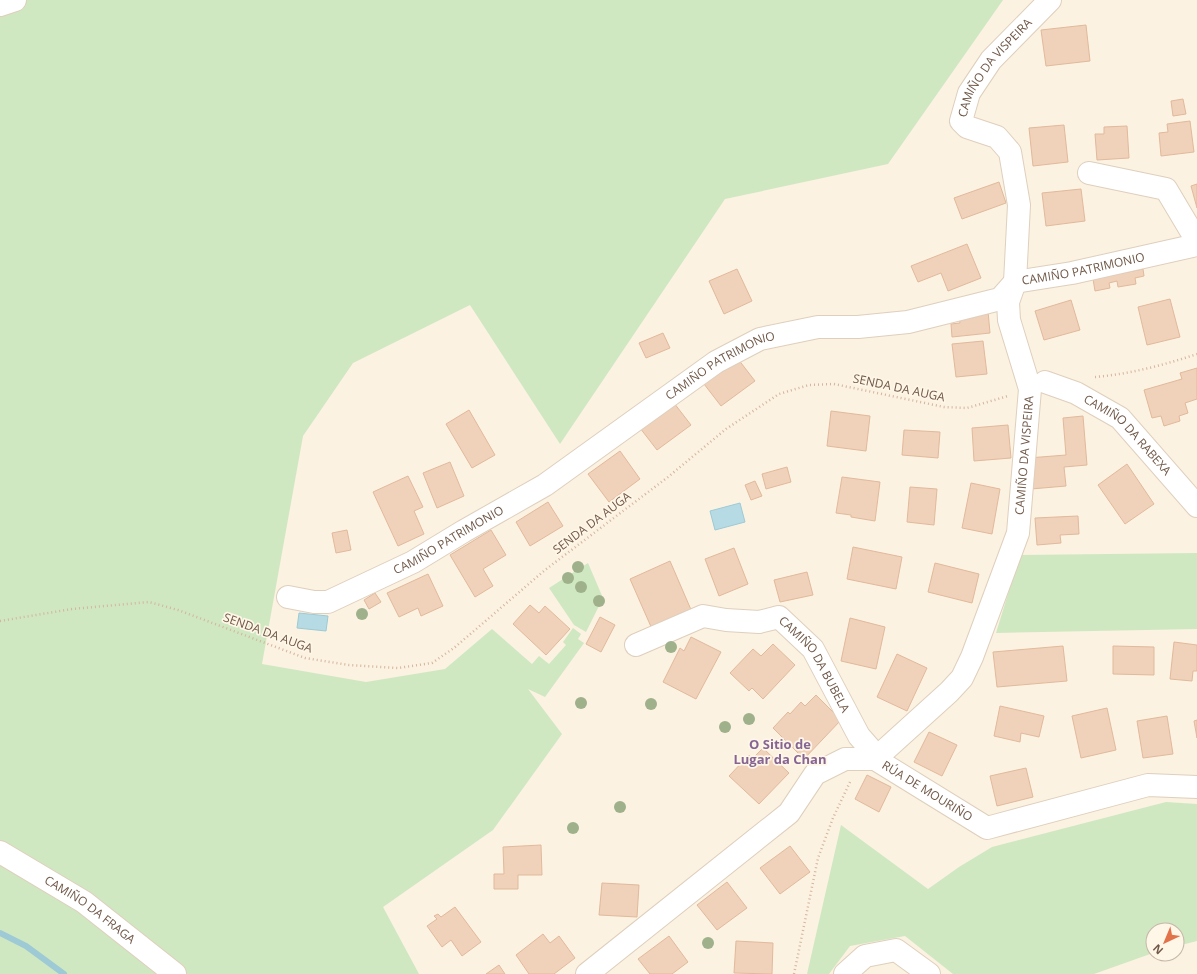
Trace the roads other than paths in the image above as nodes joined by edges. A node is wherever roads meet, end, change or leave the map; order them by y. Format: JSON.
{"nodes":[{"id":1,"x":15,"y":0,"type":"edge"},
{"id":2,"x":1050,"y":0,"type":"edge"},
{"id":3,"x":0,"y":5,"type":"edge"},
{"id":4,"x":1089,"y":173,"type":"dead end"},
{"id":5,"x":1197,"y":241,"type":"edge"},
{"id":6,"x":1197,"y":245,"type":"edge"},
{"id":7,"x":1015,"y":282,"type":"junction"},
{"id":8,"x":1038,"y":385,"type":"junction"},
{"id":9,"x":1197,"y":506,"type":"edge"},
{"id":10,"x":288,"y":597,"type":"dead end"},
{"id":11,"x":636,"y":645,"type":"dead end"},
{"id":12,"x":875,"y":759,"type":"junction"},
{"id":13,"x":1197,"y":787,"type":"edge"},
{"id":14,"x":0,"y":852,"type":"edge"},
{"id":15,"x":175,"y":974,"type":"edge"},
{"id":16,"x":587,"y":974,"type":"edge"},
{"id":17,"x":845,"y":974,"type":"edge"},
{"id":18,"x":929,"y":974,"type":"edge"}],
"edges":[{"from":1,"to":3,"type":"street"},
{"from":2,"to":7,"type":"street","name":"CAMIÑO DA VISPEIRA"},
{"from":4,"to":5,"type":"street"},
{"from":6,"to":7,"type":"street","name":"CAMIÑO PATRIMONIO"},
{"from":7,"to":8,"type":"street","name":"CAMIÑO DA VISPEIRA"},
{"from":7,"to":10,"type":"street","name":"CAMIÑO PATRIMONIO"},
{"from":8,"to":9,"type":"street","name":"CAMIÑO DA RABEXA"},
{"from":8,"to":12,"type":"street","name":"CAMIÑO DA VISPEIRA"},
{"from":11,"to":12,"type":"street","name":"CAMIÑO DA BUBELA"},
{"from":12,"to":13,"type":"street","name":"RÚA DE MOURIÑO"},
{"from":12,"to":16,"type":"street","name":"RÚA DE MOURIÑO"},
{"from":14,"to":15,"type":"street","name":"CAMIÑO DA FRAGA"},
{"from":17,"to":18,"type":"street"}]}
